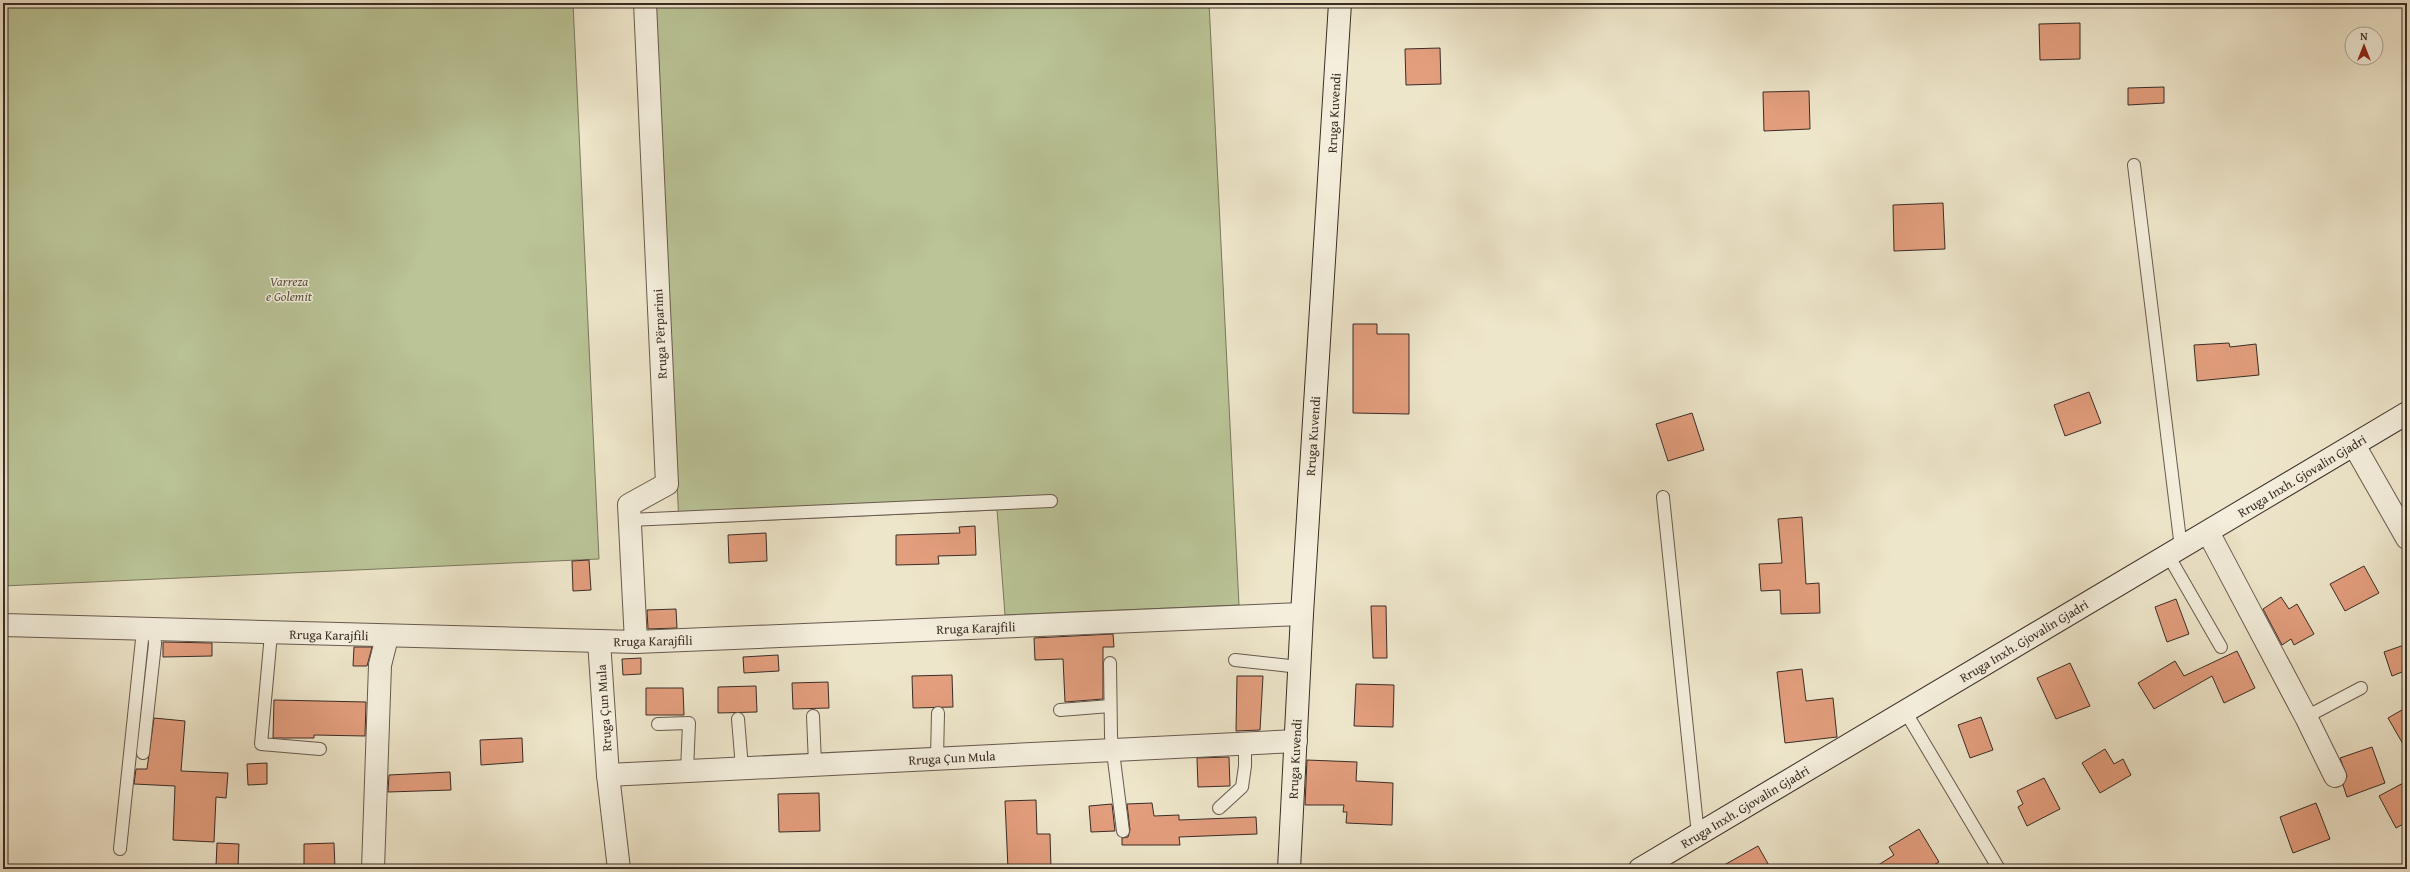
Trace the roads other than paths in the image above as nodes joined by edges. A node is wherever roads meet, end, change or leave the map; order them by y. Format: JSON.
{"nodes":[{"id":1,"x":645,"y":3,"type":"edge"},
{"id":2,"x":1340,"y":3,"type":"edge"},
{"id":3,"x":2134,"y":165,"type":"dead end"},
{"id":4,"x":2407,"y":414,"type":"edge"},
{"id":5,"x":2354,"y":445,"type":"junction"},
{"id":6,"x":1663,"y":497,"type":"dead end"},
{"id":7,"x":1051,"y":501,"type":"dead end"},
{"id":8,"x":630,"y":520,"type":"junction"},
{"id":9,"x":2208,"y":532,"type":"junction"},
{"id":10,"x":2407,"y":538,"type":"edge"},
{"id":11,"x":2174,"y":552,"type":"junction"},
{"id":12,"x":1302,"y":614,"type":"junction"},
{"id":13,"x":3,"y":625,"type":"edge"},
{"id":14,"x":148,"y":630,"type":"junction"},
{"id":15,"x":271,"y":634,"type":"junction"},
{"id":16,"x":387,"y":636,"type":"junction"},
{"id":17,"x":600,"y":641,"type":"junction"},
{"id":18,"x":636,"y":642,"type":"junction"},
{"id":19,"x":2221,"y":648,"type":"dead end"},
{"id":20,"x":1235,"y":660,"type":"dead end"},
{"id":21,"x":1110,"y":663,"type":"dead end"},
{"id":22,"x":1299,"y":667,"type":"junction"},
{"id":23,"x":2362,"y":688,"type":"dead end"},
{"id":24,"x":1110,"y":706,"type":"junction"},
{"id":25,"x":1060,"y":710,"type":"dead end"},
{"id":26,"x":1905,"y":711,"type":"junction"},
{"id":27,"x":938,"y":713,"type":"dead end"},
{"id":28,"x":813,"y":716,"type":"dead end"},
{"id":29,"x":2306,"y":716,"type":"junction"},
{"id":30,"x":738,"y":719,"type":"dead end"},
{"id":31,"x":658,"y":724,"type":"dead end"},
{"id":32,"x":1296,"y":741,"type":"junction"},
{"id":33,"x":1245,"y":743,"type":"junction"},
{"id":34,"x":320,"y":749,"type":"dead end"},
{"id":35,"x":1114,"y":750,"type":"junction"},
{"id":36,"x":143,"y":753,"type":"dead end"},
{"id":37,"x":937,"y":758,"type":"junction"},
{"id":38,"x":815,"y":764,"type":"junction"},
{"id":39,"x":742,"y":768,"type":"junction"},
{"id":40,"x":687,"y":771,"type":"junction"},
{"id":41,"x":608,"y":775,"type":"junction"},
{"id":42,"x":2335,"y":776,"type":"dead end"},
{"id":43,"x":1219,"y":808,"type":"dead end"},
{"id":44,"x":1123,"y":831,"type":"dead end"},
{"id":45,"x":1698,"y":835,"type":"junction"},
{"id":46,"x":120,"y":849,"type":"dead end"},
{"id":47,"x":1997,"y":868,"type":"edge"},
{"id":48,"x":373,"y":869,"type":"edge"},
{"id":49,"x":619,"y":869,"type":"edge"},
{"id":50,"x":1289,"y":869,"type":"edge"},
{"id":51,"x":1640,"y":869,"type":"edge"}],
"edges":[{"from":1,"to":8,"type":"street","name":"Rruga Përparimi"},
{"from":2,"to":12,"type":"street","name":"Rruga Kuvendi"},
{"from":3,"to":11,"type":"lane"},
{"from":4,"to":5,"type":"street","name":"Rruga Inxh. Gjovalin Gjadri"},
{"from":5,"to":9,"type":"street","name":"Rruga Inxh. Gjovalin Gjadri"},
{"from":5,"to":10,"type":"street"},
{"from":6,"to":45,"type":"lane"},
{"from":7,"to":8,"type":"lane"},
{"from":8,"to":18,"type":"street","name":"Rruga Përparimi"},
{"from":9,"to":11,"type":"street","name":"Rruga Inxh. Gjovalin Gjadri"},
{"from":9,"to":29,"type":"street"},
{"from":11,"to":19,"type":"lane"},
{"from":11,"to":26,"type":"street","name":"Rruga Inxh. Gjovalin Gjadri"},
{"from":12,"to":18,"type":"street","name":"Rruga Karajfili"},
{"from":12,"to":22,"type":"street","name":"Rruga Kuvendi"},
{"from":13,"to":14,"type":"street","name":"Rruga Karajfili"},
{"from":14,"to":15,"type":"street","name":"Rruga Karajfili"},
{"from":14,"to":36,"type":"lane"},
{"from":14,"to":46,"type":"lane"},
{"from":15,"to":16,"type":"street","name":"Rruga Karajfili"},
{"from":15,"to":34,"type":"lane"},
{"from":16,"to":17,"type":"street","name":"Rruga Karajfili"},
{"from":16,"to":48,"type":"street"},
{"from":17,"to":18,"type":"street","name":"Rruga Karajfili"},
{"from":17,"to":41,"type":"street","name":"Rruga Çun Mula"},
{"from":20,"to":22,"type":"lane"},
{"from":21,"to":24,"type":"lane"},
{"from":22,"to":32,"type":"street","name":"Rruga Kuvendi"},
{"from":23,"to":29,"type":"lane"},
{"from":24,"to":25,"type":"lane"},
{"from":24,"to":35,"type":"lane"},
{"from":26,"to":45,"type":"street","name":"Rruga Inxh. Gjovalin Gjadri"},
{"from":26,"to":47,"type":"lane"},
{"from":27,"to":37,"type":"lane"},
{"from":28,"to":38,"type":"lane"},
{"from":29,"to":42,"type":"street"},
{"from":30,"to":39,"type":"lane"},
{"from":31,"to":40,"type":"lane"},
{"from":32,"to":33,"type":"street","name":"Rruga Çun Mula"},
{"from":32,"to":50,"type":"street","name":"Rruga Kuvendi"},
{"from":33,"to":35,"type":"street","name":"Rruga Çun Mula"},
{"from":33,"to":43,"type":"lane"},
{"from":35,"to":37,"type":"street","name":"Rruga Çun Mula"},
{"from":35,"to":44,"type":"lane"},
{"from":37,"to":38,"type":"street","name":"Rruga Çun Mula"},
{"from":38,"to":39,"type":"street","name":"Rruga Çun Mula"},
{"from":39,"to":40,"type":"street","name":"Rruga Çun Mula"},
{"from":40,"to":41,"type":"street","name":"Rruga Çun Mula"},
{"from":41,"to":49,"type":"street","name":"Rruga Çun Mula"},
{"from":45,"to":51,"type":"street","name":"Rruga Inxh. Gjovalin Gjadri"}]}
